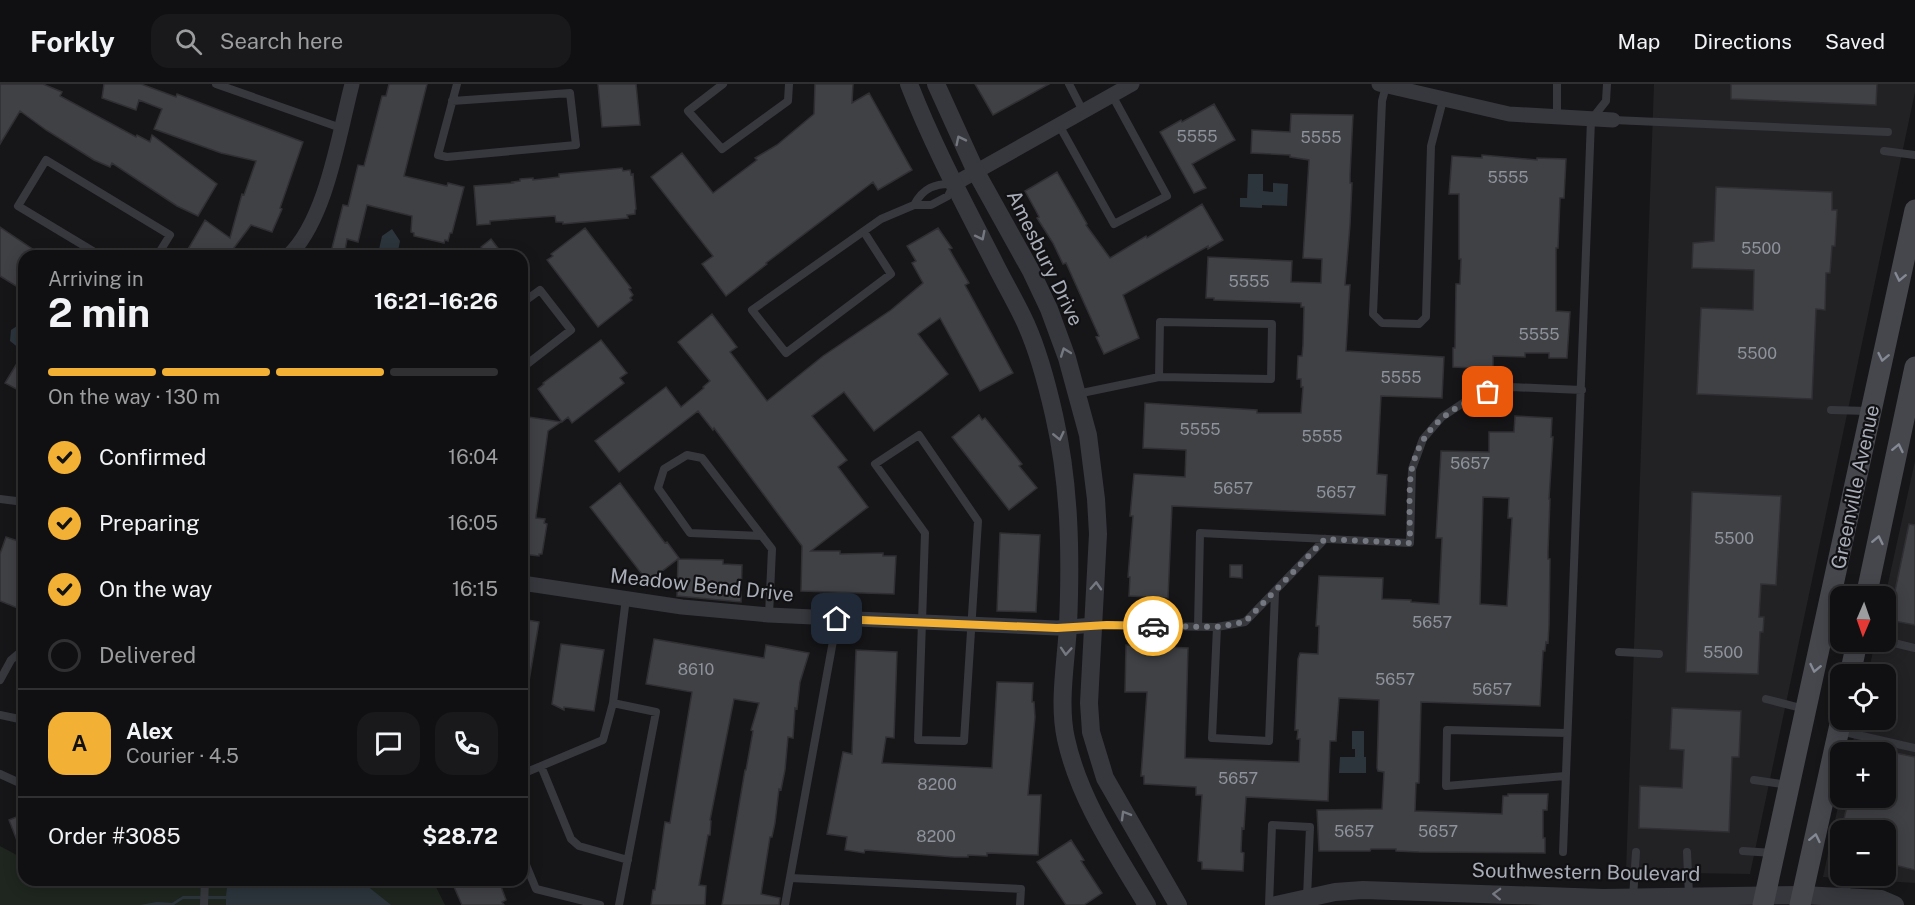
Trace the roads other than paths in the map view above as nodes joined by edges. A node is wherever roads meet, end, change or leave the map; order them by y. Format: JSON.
{"nodes":[{"id":1,"x":216,"y":84,"type":"edge"},
{"id":2,"x":352,"y":84,"type":"edge"},
{"id":3,"x":457,"y":84,"type":"edge"},
{"id":4,"x":723,"y":84,"type":"edge"},
{"id":5,"x":789,"y":84,"type":"edge"},
{"id":6,"x":909,"y":84,"type":"edge"},
{"id":7,"x":936,"y":84,"type":"edge"},
{"id":8,"x":1069,"y":84,"type":"edge"},
{"id":9,"x":1132,"y":84,"type":"edge"},
{"id":10,"x":1557,"y":84,"type":"edge"},
{"id":11,"x":1607,"y":84,"type":"edge"},
{"id":12,"x":1382,"y":85,"type":"edge"},
{"id":13,"x":1112,"y":95,"type":"junction"},
{"id":14,"x":1443,"y":100,"type":"junction"},
{"id":15,"x":452,"y":101,"type":"junction"},
{"id":16,"x":1083,"y":111,"type":"junction"},
{"id":17,"x":1557,"y":118,"type":"junction"},
{"id":18,"x":1591,"y":120,"type":"junction"},
{"id":19,"x":1614,"y":120,"type":"joint"},
{"id":20,"x":1059,"y":124,"type":"junction"},
{"id":21,"x":341,"y":128,"type":"junction"},
{"id":22,"x":1888,"y":132,"type":"dead end"},
{"id":23,"x":1884,"y":151,"type":"dead end"},
{"id":24,"x":1915,"y":155,"type":"edge"},
{"id":25,"x":976,"y":172,"type":"junction"},
{"id":26,"x":954,"y":184,"type":"junction"},
{"id":27,"x":914,"y":205,"type":"junction"},
{"id":28,"x":1915,"y":210,"type":"edge"},
{"id":29,"x":864,"y":231,"type":"junction"},
{"id":30,"x":92,"y":250,"type":"edge"},
{"id":31,"x":161,"y":250,"type":"edge"},
{"id":32,"x":293,"y":250,"type":"edge"},
{"id":33,"x":528,"y":299,"type":"edge"},
{"id":34,"x":528,"y":363,"type":"edge"},
{"id":35,"x":1915,"y":367,"type":"edge"},
{"id":36,"x":1159,"y":377,"type":"junction"},
{"id":37,"x":1582,"y":390,"type":"junction"},
{"id":38,"x":1077,"y":394,"type":"junction"},
{"id":39,"x":1050,"y":398,"type":"junction"},
{"id":40,"x":1831,"y":411,"type":"dead end"},
{"id":41,"x":1871,"y":411,"type":"junction"},
{"id":42,"x":1904,"y":417,"type":"junction"},
{"id":43,"x":0,"y":499,"type":"edge"},
{"id":44,"x":18,"y":501,"type":"edge"},
{"id":45,"x":762,"y":536,"type":"junction"},
{"id":46,"x":1325,"y":539,"type":"junction"},
{"id":47,"x":528,"y":584,"type":"edge"},
{"id":48,"x":1840,"y":586,"type":"edge"},
{"id":49,"x":1868,"y":586,"type":"edge"},
{"id":50,"x":1275,"y":593,"type":"junction"},
{"id":51,"x":626,"y":598,"type":"junction"},
{"id":52,"x":769,"y":615,"type":"junction"},
{"id":53,"x":837,"y":619,"type":"junction"},
{"id":54,"x":923,"y":623,"type":"junction"},
{"id":55,"x":971,"y":625,"type":"junction"},
{"id":56,"x":1094,"y":626,"type":"junction"},
{"id":57,"x":1068,"y":627,"type":"junction"},
{"id":58,"x":1198,"y":627,"type":"junction"},
{"id":59,"x":1217,"y":627,"type":"junction"},
{"id":60,"x":1830,"y":635,"type":"edge"},
{"id":61,"x":1896,"y":643,"type":"edge"},
{"id":62,"x":1915,"y":648,"type":"edge"},
{"id":63,"x":1619,"y":652,"type":"dead end"},
{"id":64,"x":18,"y":654,"type":"edge"},
{"id":65,"x":1659,"y":654,"type":"dead end"},
{"id":66,"x":0,"y":680,"type":"edge"},
{"id":67,"x":1766,"y":699,"type":"dead end"},
{"id":68,"x":613,"y":703,"type":"junction"},
{"id":69,"x":1807,"y":709,"type":"junction"},
{"id":70,"x":0,"y":716,"type":"edge"},
{"id":71,"x":18,"y":719,"type":"edge"},
{"id":72,"x":1839,"y":730,"type":"edge"},
{"id":73,"x":1856,"y":730,"type":"edge"},
{"id":74,"x":1567,"y":733,"type":"junction"},
{"id":75,"x":1915,"y":748,"type":"edge"},
{"id":76,"x":542,"y":766,"type":"junction"},
{"id":77,"x":528,"y":772,"type":"edge"},
{"id":78,"x":0,"y":774,"type":"edge"},
{"id":79,"x":1565,"y":776,"type":"junction"},
{"id":80,"x":1754,"y":780,"type":"dead end"},
{"id":81,"x":18,"y":782,"type":"edge"},
{"id":82,"x":1790,"y":786,"type":"junction"},
{"id":83,"x":1743,"y":851,"type":"dead end"},
{"id":84,"x":1563,"y":852,"type":"dead end"},
{"id":85,"x":1636,"y":852,"type":"dead end"},
{"id":86,"x":1687,"y":852,"type":"dead end"},
{"id":87,"x":1774,"y":853,"type":"junction"},
{"id":88,"x":628,"y":860,"type":"junction"},
{"id":89,"x":528,"y":870,"type":"edge"},
{"id":90,"x":790,"y":878,"type":"junction"},
{"id":91,"x":205,"y":886,"type":"edge"},
{"id":92,"x":1847,"y":886,"type":"edge"},
{"id":93,"x":1307,"y":897,"type":"junction"},
{"id":94,"x":1846,"y":897,"type":"junction"},
{"id":95,"x":1633,"y":898,"type":"junction"},
{"id":96,"x":1764,"y":900,"type":"edge"},
{"id":97,"x":1801,"y":900,"type":"edge"},
{"id":98,"x":1689,"y":901,"type":"edge"},
{"id":99,"x":204,"y":905,"type":"edge"},
{"id":100,"x":600,"y":905,"type":"edge"},
{"id":101,"x":619,"y":905,"type":"edge"},
{"id":102,"x":785,"y":905,"type":"edge"},
{"id":103,"x":1020,"y":905,"type":"edge"},
{"id":104,"x":1147,"y":905,"type":"edge"},
{"id":105,"x":1178,"y":905,"type":"edge"},
{"id":106,"x":1269,"y":905,"type":"edge"},
{"id":107,"x":1276,"y":905,"type":"edge"},
{"id":108,"x":1895,"y":905,"type":"edge"}],
"edges":[{"from":1,"to":21,"type":"lane"},
{"from":2,"to":21,"type":"street"},
{"from":3,"to":15,"type":"lane"},
{"from":4,"to":5,"type":"lane"},
{"from":6,"to":26,"type":"street"},
{"from":25,"to":7,"type":"street","name":"Amesbury Drive","one_way":true},
{"from":8,"to":16,"type":"lane"},
{"from":9,"to":13,"type":"street"},
{"from":10,"to":17,"type":"lane"},
{"from":11,"to":18,"type":"lane"},
{"from":12,"to":14,"type":"street"},
{"from":12,"to":14,"type":"lane"},
{"from":13,"to":16,"type":"street"},
{"from":13,"to":20,"type":"lane"},
{"from":14,"to":17,"type":"street"},
{"from":15,"to":15,"type":"lane"},
{"from":16,"to":20,"type":"street"},
{"from":17,"to":18,"type":"street"},
{"from":18,"to":19,"type":"street"},
{"from":18,"to":37,"type":"lane"},
{"from":19,"to":22,"type":"lane"},
{"from":20,"to":25,"type":"street"},
{"from":21,"to":32,"type":"street"},
{"from":23,"to":24,"type":"lane"},
{"from":25,"to":26,"type":"street"},
{"from":38,"to":25,"type":"street","name":"Amesbury Drive","one_way":true},
{"from":26,"to":27,"type":"lane"},
{"from":26,"to":27,"type":"lane"},
{"from":26,"to":39,"type":"street","one_way":true},
{"from":27,"to":29,"type":"lane"},
{"from":28,"to":41,"type":"main road","name":"Greenville Avenue","one_way":true},
{"from":29,"to":29,"type":"lane"},
{"from":30,"to":31,"type":"lane"},
{"from":33,"to":34,"type":"lane"},
{"from":35,"to":42,"type":"main road","name":"Greenville Avenue"},
{"from":36,"to":36,"type":"lane"},
{"from":36,"to":38,"type":"lane"},
{"from":37,"to":46,"type":"lane"},
{"from":37,"to":74,"type":"lane"},
{"from":38,"to":39,"type":"street"},
{"from":56,"to":38,"type":"street","name":"Amesbury Drive","one_way":true},
{"from":39,"to":57,"type":"street","one_way":true},
{"from":40,"to":41,"type":"lane"},
{"from":41,"to":42,"type":"main road"},
{"from":41,"to":48,"type":"main road","name":"Greenville Avenue"},
{"from":49,"to":42,"type":"main road","name":"Greenville Avenue","one_way":true},
{"from":43,"to":44,"type":"lane"},
{"from":45,"to":45,"type":"lane"},
{"from":45,"to":52,"type":"lane"},
{"from":46,"to":50,"type":"lane"},
{"from":46,"to":58,"type":"lane"},
{"from":47,"to":51,"type":"street","name":"Meadow Bend Drive"},
{"from":50,"to":59,"type":"lane"},
{"from":50,"to":59,"type":"lane"},
{"from":51,"to":52,"type":"street","name":"Meadow Bend Drive"},
{"from":51,"to":68,"type":"lane"},
{"from":52,"to":53,"type":"street","name":"Meadow Bend Drive"},
{"from":53,"to":54,"type":"street","name":"Meadow Bend Drive"},
{"from":53,"to":90,"type":"lane"},
{"from":54,"to":55,"type":"street","name":"Meadow Bend Drive"},
{"from":54,"to":55,"type":"lane"},
{"from":54,"to":55,"type":"lane"},
{"from":55,"to":57,"type":"street","name":"Meadow Bend Drive"},
{"from":56,"to":57,"type":"street","name":"Meadow Bend Drive"},
{"from":56,"to":58,"type":"lane"},
{"from":105,"to":56,"type":"street","name":"Amesbury Drive","one_way":true},
{"from":57,"to":104,"type":"street","one_way":true},
{"from":58,"to":59,"type":"lane"},
{"from":60,"to":69,"type":"main road","name":"Greenville Avenue","one_way":true},
{"from":61,"to":62,"type":"lane"},
{"from":63,"to":65,"type":"lane"},
{"from":64,"to":66,"type":"lane"},
{"from":67,"to":69,"type":"lane"},
{"from":68,"to":76,"type":"lane"},
{"from":68,"to":88,"type":"lane"},
{"from":69,"to":82,"type":"main road","name":"Greenville Avenue"},
{"from":70,"to":71,"type":"lane"},
{"from":97,"to":72,"type":"main road","one_way":true},
{"from":73,"to":75,"type":"lane"},
{"from":74,"to":79,"type":"lane"},
{"from":74,"to":79,"type":"lane"},
{"from":76,"to":77,"type":"lane"},
{"from":76,"to":88,"type":"lane"},
{"from":78,"to":81,"type":"lane"},
{"from":79,"to":84,"type":"lane"},
{"from":80,"to":82,"type":"lane"},
{"from":82,"to":87,"type":"main road","name":"Greenville Avenue"},
{"from":83,"to":87,"type":"lane"},
{"from":85,"to":95,"type":"lane"},
{"from":86,"to":98,"type":"lane"},
{"from":87,"to":96,"type":"main road","name":"Greenville Avenue"},
{"from":88,"to":101,"type":"lane"},
{"from":89,"to":100,"type":"lane"},
{"from":90,"to":102,"type":"lane"},
{"from":90,"to":103,"type":"lane"},
{"from":91,"to":99,"type":"lane"},
{"from":92,"to":94,"type":"lane"},
{"from":95,"to":93,"type":"street","name":"Southwestern Boulevard","one_way":true},
{"from":93,"to":106,"type":"lane"},
{"from":93,"to":107,"type":"street","name":"Southwestern Boulevard"},
{"from":94,"to":97,"type":"street","name":"Southwestern Boulevard"},
{"from":94,"to":108,"type":"street","name":"Southwestern Boulevard"},
{"from":95,"to":98,"type":"street","name":"Southwestern Boulevard"},
{"from":96,"to":97,"type":"street","name":"Southwestern Boulevard"},
{"from":96,"to":98,"type":"street","name":"Southwestern Boulevard"}]}
